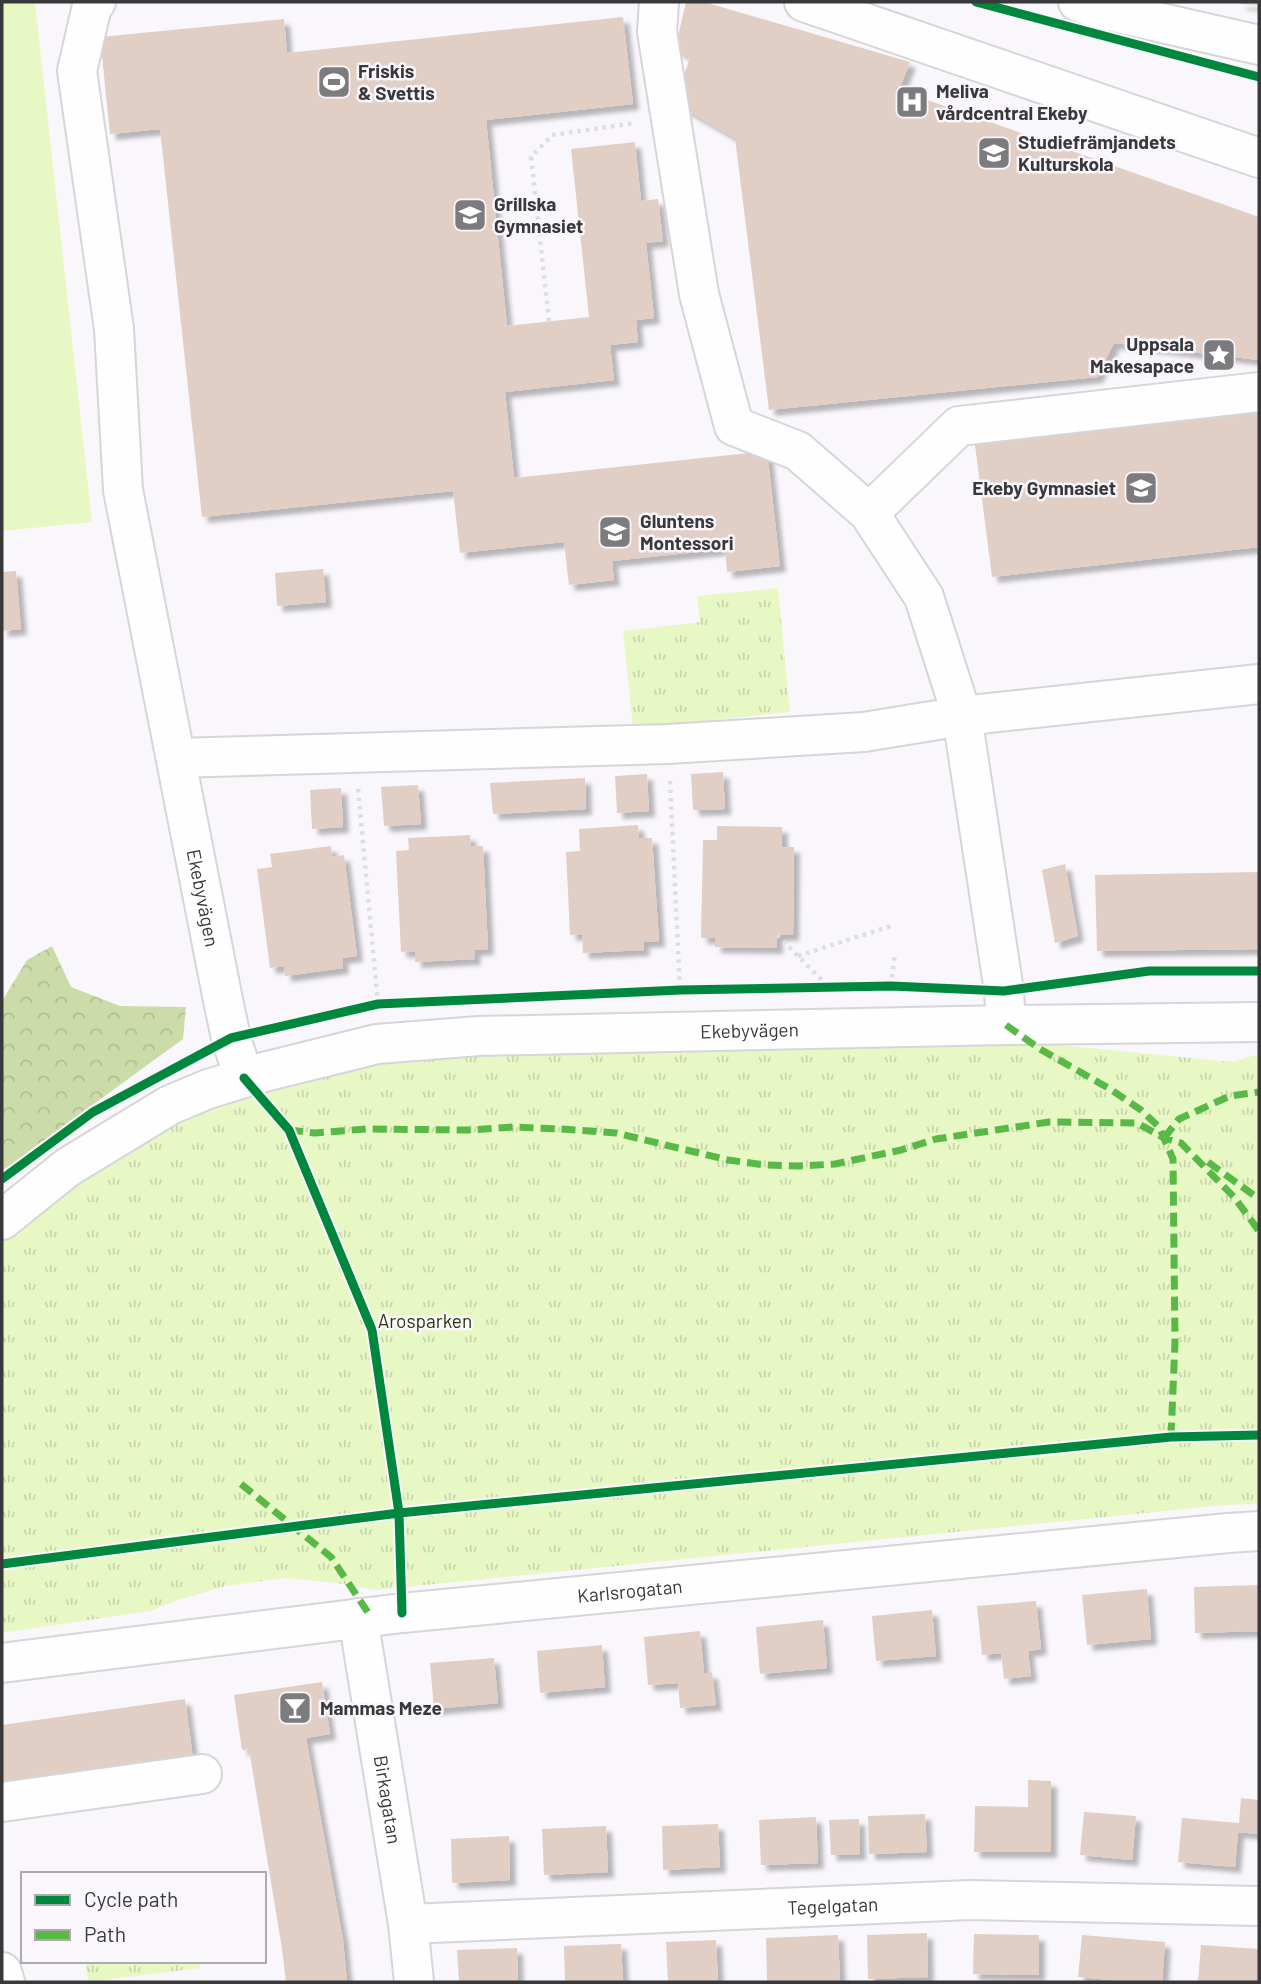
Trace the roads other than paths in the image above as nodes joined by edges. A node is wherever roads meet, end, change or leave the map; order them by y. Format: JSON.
{"nodes":[{"id":1,"x":659,"y":2,"type":"edge"},
{"id":2,"x":804,"y":2,"type":"edge"},
{"id":3,"x":1078,"y":2,"type":"edge"},
{"id":4,"x":94,"y":4,"type":"edge"},
{"id":5,"x":1259,"y":45,"type":"edge"},
{"id":6,"x":1259,"y":158,"type":"edge"},
{"id":7,"x":1259,"y":391,"type":"edge"},
{"id":8,"x":869,"y":513,"type":"junction"},
{"id":9,"x":1259,"y":684,"type":"edge"},
{"id":10,"x":962,"y":716,"type":"junction"},
{"id":11,"x":176,"y":758,"type":"junction"},
{"id":12,"x":1259,"y":1022,"type":"edge"},
{"id":13,"x":1006,"y":1025,"type":"junction"},
{"id":14,"x":244,"y":1079,"type":"junction"},
{"id":15,"x":2,"y":1220,"type":"edge"},
{"id":16,"x":1259,"y":1531,"type":"edge"},
{"id":17,"x":358,"y":1618,"type":"junction"},
{"id":18,"x":2,"y":1663,"type":"edge"},
{"id":19,"x":202,"y":1774,"type":"dead end"},
{"id":20,"x":2,"y":1802,"type":"edge"},
{"id":21,"x":1259,"y":1906,"type":"edge"},
{"id":22,"x":408,"y":1924,"type":"junction"},
{"id":23,"x":2,"y":1972,"type":"edge"},
{"id":24,"x":5,"y":1982,"type":"edge"},
{"id":25,"x":414,"y":1982,"type":"edge"}],
"edges":[{"from":1,"to":8,"type":"street"},
{"from":2,"to":6,"type":"street"},
{"from":3,"to":5,"type":"street"},
{"from":4,"to":11,"type":"street","name":"Ekebyvägen"},
{"from":7,"to":8,"type":"street"},
{"from":8,"to":10,"type":"street"},
{"from":9,"to":10,"type":"street"},
{"from":10,"to":11,"type":"street"},
{"from":10,"to":13,"type":"street"},
{"from":11,"to":14,"type":"street","name":"Ekebyvägen"},
{"from":12,"to":13,"type":"street","name":"Ekebyvägen"},
{"from":13,"to":14,"type":"street","name":"Ekebyvägen"},
{"from":14,"to":15,"type":"street","name":"Ekebyvägen"},
{"from":16,"to":17,"type":"street","name":"Karlsrogatan"},
{"from":17,"to":18,"type":"street","name":"Karlsrogatan"},
{"from":17,"to":22,"type":"street","name":"Birkagatan"},
{"from":19,"to":20,"type":"street"},
{"from":21,"to":22,"type":"street","name":"Tegelgatan"},
{"from":22,"to":25,"type":"street","name":"Birkagatan"},
{"from":23,"to":24,"type":"street"}]}
